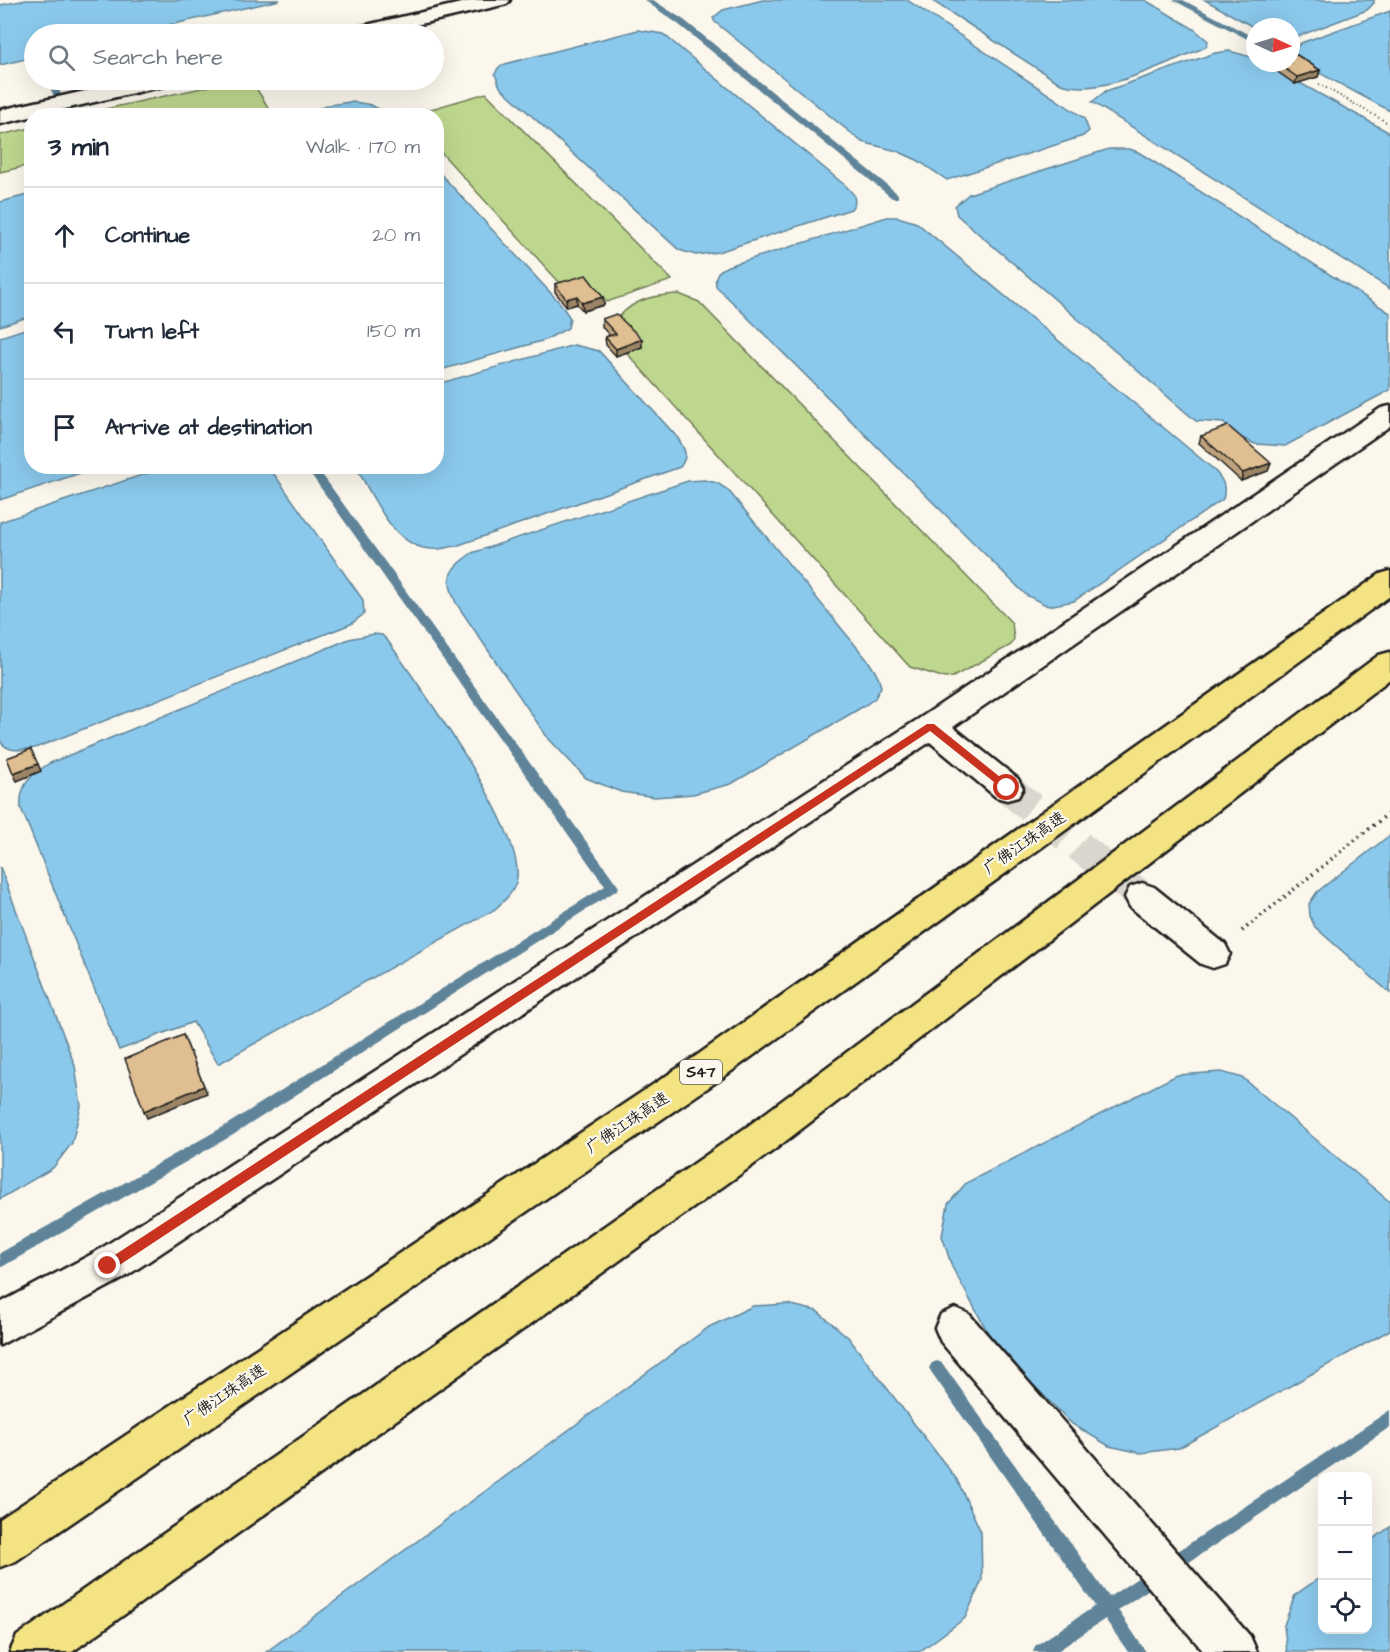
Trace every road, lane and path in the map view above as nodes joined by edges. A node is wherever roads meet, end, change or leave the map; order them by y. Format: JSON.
{"nodes":[{"id":1,"x":500,"y":0,"type":"edge"},
{"id":2,"x":396,"y":24,"type":"edge"},
{"id":3,"x":1319,"y":84,"type":"dead end"},
{"id":4,"x":117,"y":90,"type":"edge"},
{"id":5,"x":39,"y":108,"type":"edge"},
{"id":6,"x":24,"y":111,"type":"edge"},
{"id":7,"x":0,"y":117,"type":"edge"},
{"id":8,"x":1390,"y":124,"type":"edge"},
{"id":9,"x":1390,"y":414,"type":"edge"},
{"id":10,"x":1390,"y":581,"type":"edge"},
{"id":11,"x":1390,"y":663,"type":"edge"},
{"id":12,"x":931,"y":726,"type":"junction"},
{"id":13,"x":1007,"y":788,"type":"tunnel mouth"},
{"id":14,"x":1390,"y":812,"type":"edge"},
{"id":15,"x":1142,"y":897,"type":"tunnel mouth"},
{"id":16,"x":1213,"y":954,"type":"joint"},
{"id":17,"x":0,"y":1324,"type":"edge"},
{"id":18,"x":955,"y":1328,"type":"dead end"},
{"id":19,"x":0,"y":1545,"type":"edge"},
{"id":20,"x":33,"y":1652,"type":"edge"},
{"id":21,"x":1234,"y":1652,"type":"edge"}],
"edges":[{"from":1,"to":2,"type":"street"},
{"from":3,"to":8,"type":"path"},
{"from":4,"to":5,"type":"street"},
{"from":6,"to":7,"type":"street"},
{"from":9,"to":12,"type":"street"},
{"from":10,"to":19,"type":"highway","name":"广佛江珠高速","number":"S47"},
{"from":11,"to":20,"type":"highway"},
{"from":12,"to":13,"type":"street"},
{"from":12,"to":17,"type":"street"},
{"from":14,"to":16,"type":"path"},
{"from":15,"to":16,"type":"street"},
{"from":18,"to":21,"type":"street"}]}
